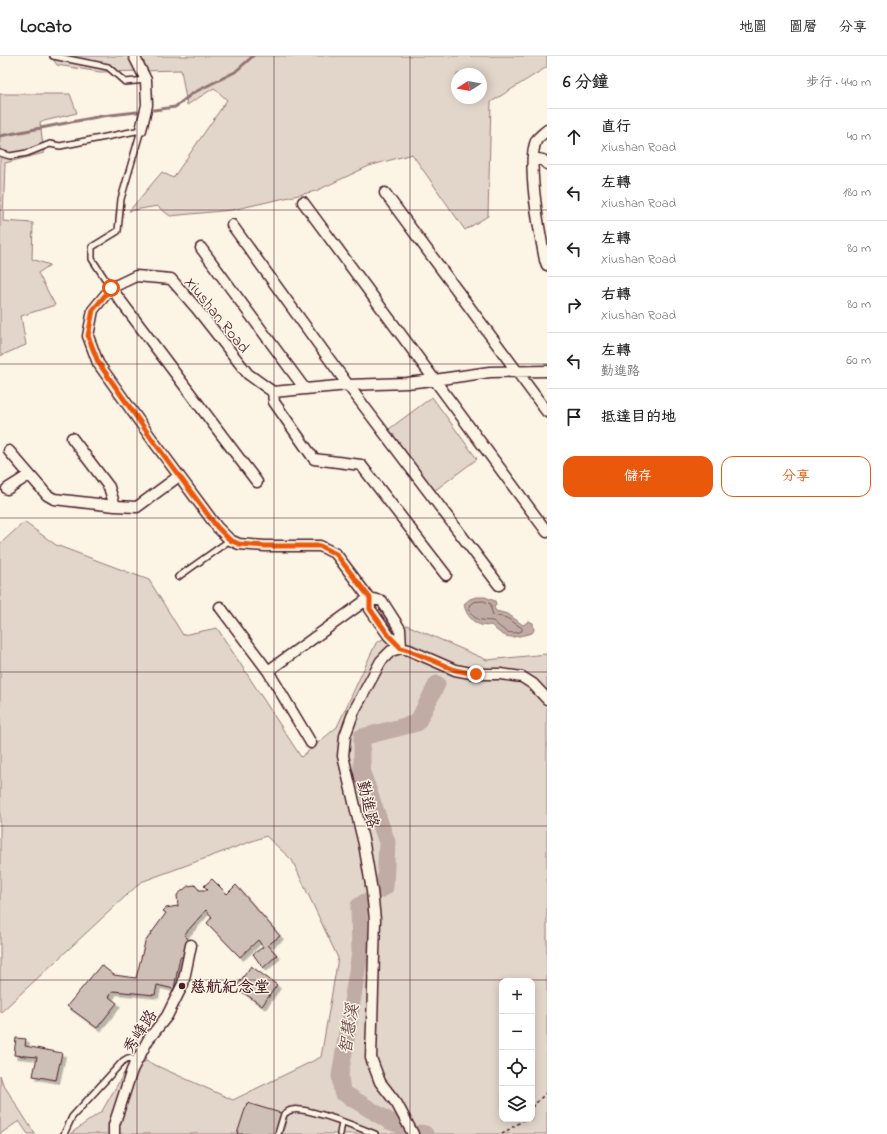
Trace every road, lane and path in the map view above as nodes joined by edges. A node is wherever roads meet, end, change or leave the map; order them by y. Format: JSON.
{"nodes":[{"id":1,"x":53,"y":56,"type":"edge"},
{"id":2,"x":134,"y":56,"type":"edge"},
{"id":3,"x":146,"y":80,"type":"junction"},
{"id":4,"x":141,"y":130,"type":"junction"},
{"id":5,"x":547,"y":130,"type":"edge"},
{"id":6,"x":0,"y":153,"type":"edge"},
{"id":7,"x":533,"y":158,"type":"junction"},
{"id":8,"x":547,"y":164,"type":"edge"},
{"id":9,"x":385,"y":193,"type":"dead end"},
{"id":10,"x":303,"y":202,"type":"dead end"},
{"id":11,"x":232,"y":226,"type":"dead end"},
{"id":12,"x":201,"y":248,"type":"dead end"},
{"id":13,"x":547,"y":265,"type":"edge"},
{"id":14,"x":111,"y":288,"type":"junction"},
{"id":15,"x":517,"y":371,"type":"junction"},
{"id":16,"x":547,"y":371,"type":"edge"},
{"id":17,"x":435,"y":380,"type":"junction"},
{"id":18,"x":348,"y":385,"type":"junction"},
{"id":19,"x":305,"y":389,"type":"junction"},
{"id":20,"x":273,"y":392,"type":"junction"},
{"id":21,"x":547,"y":412,"type":"edge"},
{"id":22,"x":72,"y":438,"type":"dead end"},
{"id":23,"x":9,"y":451,"type":"dead end"},
{"id":24,"x":29,"y":474,"type":"junction"},
{"id":25,"x":179,"y":476,"type":"junction"},
{"id":26,"x":257,"y":482,"type":"dead end"},
{"id":27,"x":8,"y":489,"type":"dead end"},
{"id":28,"x":115,"y":506,"type":"junction"},
{"id":29,"x":547,"y":532,"type":"edge"},
{"id":30,"x":230,"y":540,"type":"junction"},
{"id":31,"x":446,"y":575,"type":"dead end"},
{"id":32,"x":178,"y":577,"type":"dead end"},
{"id":33,"x":499,"y":585,"type":"dead end"},
{"id":34,"x":370,"y":598,"type":"junction"},
{"id":35,"x":220,"y":607,"type":"dead end"},
{"id":36,"x":401,"y":648,"type":"junction"},
{"id":37,"x":268,"y":671,"type":"junction"},
{"id":38,"x":547,"y":699,"type":"edge"},
{"id":39,"x":311,"y":743,"type":"dead end"},
{"id":40,"x":192,"y":945,"type":"dead end"},
{"id":41,"x":132,"y":1070,"type":"junction"},
{"id":42,"x":547,"y":1092,"type":"edge"},
{"id":43,"x":535,"y":1104,"type":"edge"},
{"id":44,"x":342,"y":1122,"type":"junction"},
{"id":45,"x":520,"y":1122,"type":"edge"},
{"id":46,"x":64,"y":1134,"type":"edge"},
{"id":47,"x":114,"y":1134,"type":"edge"},
{"id":48,"x":278,"y":1134,"type":"edge"},
{"id":49,"x":340,"y":1134,"type":"edge"},
{"id":50,"x":375,"y":1134,"type":"edge"},
{"id":51,"x":413,"y":1134,"type":"edge"},
{"id":52,"x":502,"y":1134,"type":"edge"}],
"edges":[{"from":1,"to":3,"type":"lane"},
{"from":2,"to":3,"type":"street"},
{"from":3,"to":4,"type":"street"},
{"from":4,"to":6,"type":"lane"},
{"from":4,"to":14,"type":"lane"},
{"from":5,"to":7,"type":"street"},
{"from":7,"to":8,"type":"street"},
{"from":7,"to":13,"type":"street"},
{"from":9,"to":15,"type":"street"},
{"from":10,"to":17,"type":"street"},
{"from":11,"to":18,"type":"street"},
{"from":12,"to":19,"type":"street"},
{"from":14,"to":20,"type":"street","name":"Xiushan Road"},
{"from":14,"to":25,"type":"street","name":"Xiushan Road"},
{"from":14,"to":26,"type":"street"},
{"from":15,"to":16,"type":"street"},
{"from":15,"to":17,"type":"street"},
{"from":15,"to":21,"type":"street"},
{"from":17,"to":18,"type":"street"},
{"from":17,"to":29,"type":"street"},
{"from":18,"to":19,"type":"street"},
{"from":18,"to":33,"type":"street"},
{"from":19,"to":20,"type":"street"},
{"from":20,"to":31,"type":"street"},
{"from":22,"to":28,"type":"street"},
{"from":23,"to":24,"type":"street"},
{"from":24,"to":27,"type":"street"},
{"from":24,"to":28,"type":"street"},
{"from":25,"to":28,"type":"street"},
{"from":25,"to":30,"type":"street","name":"Xiushan Road"},
{"from":30,"to":32,"type":"lane"},
{"from":30,"to":34,"type":"street"},
{"from":34,"to":36,"type":"street"},
{"from":34,"to":36,"type":"street"},
{"from":34,"to":37,"type":"street"},
{"from":35,"to":37,"type":"street"},
{"from":36,"to":38,"type":"street"},
{"from":36,"to":51,"type":"street","name":"勤進路"},
{"from":37,"to":39,"type":"street"},
{"from":40,"to":41,"type":"street","name":"秀峰路"},
{"from":41,"to":46,"type":"lane"},
{"from":41,"to":47,"type":"street","name":"秀峰路"},
{"from":42,"to":43,"type":"path"},
{"from":44,"to":48,"type":"lane"},
{"from":44,"to":49,"type":"lane"},
{"from":44,"to":50,"type":"lane"},
{"from":45,"to":52,"type":"path"}]}
